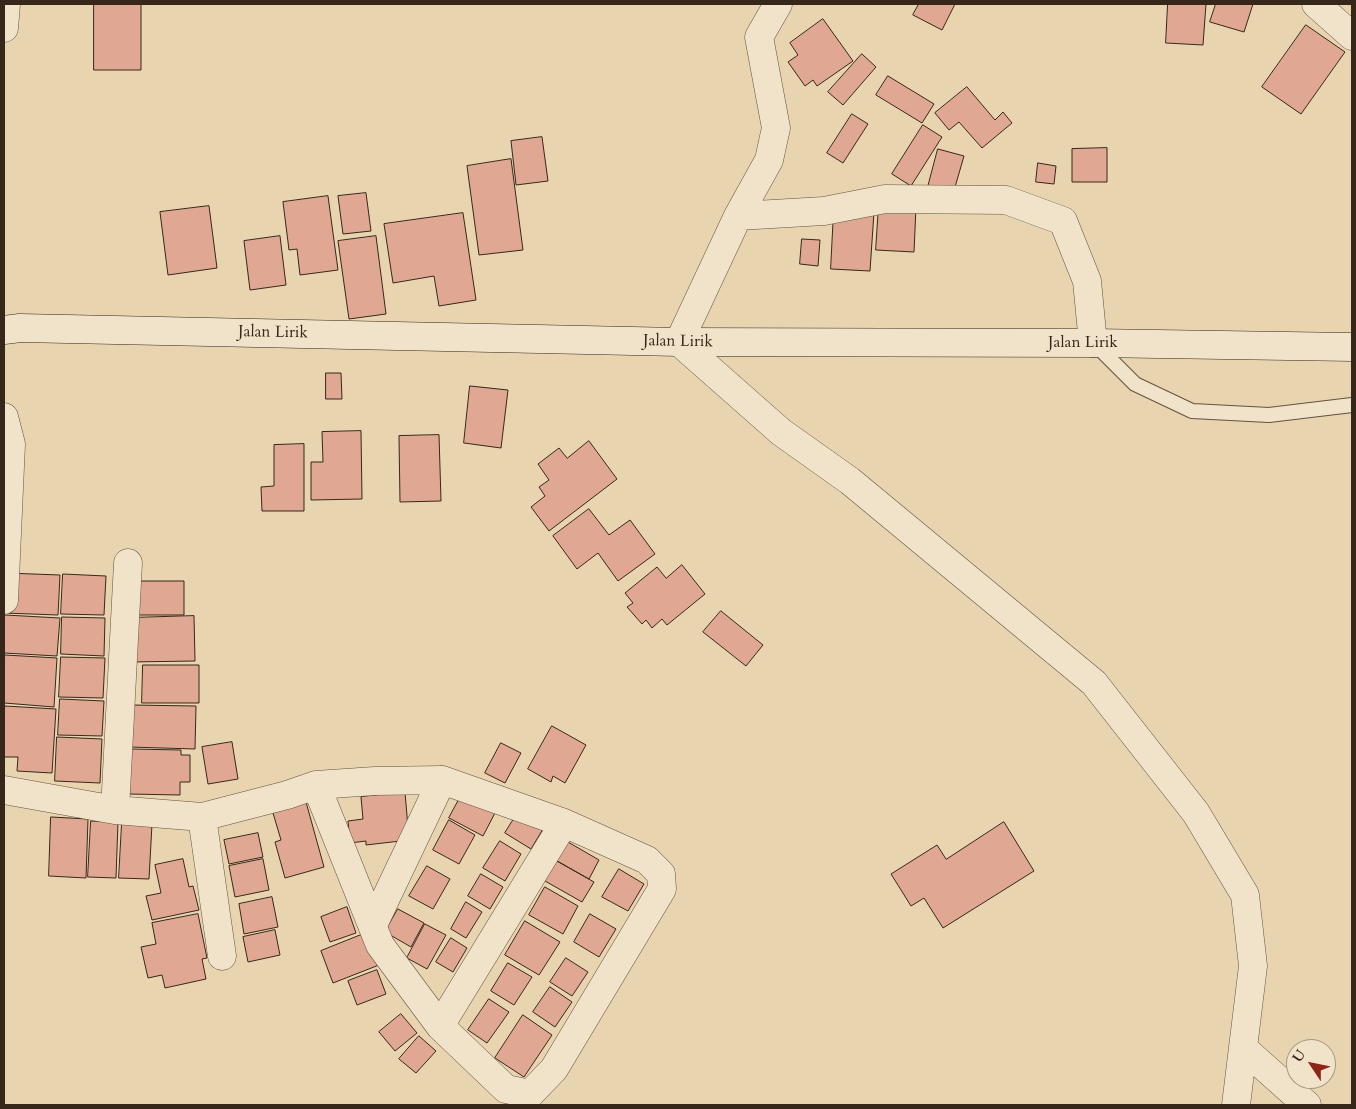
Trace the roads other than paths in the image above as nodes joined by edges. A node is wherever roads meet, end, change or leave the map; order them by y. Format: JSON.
{"nodes":[{"id":1,"x":6,"y":4,"type":"edge"},
{"id":2,"x":778,"y":4,"type":"edge"},
{"id":3,"x":1316,"y":4,"type":"edge"},
{"id":4,"x":4,"y":28,"type":"edge"},
{"id":5,"x":1352,"y":36,"type":"edge"},
{"id":6,"x":738,"y":216,"type":"junction"},
{"id":7,"x":4,"y":330,"type":"edge"},
{"id":8,"x":679,"y":342,"type":"junction"},
{"id":9,"x":1093,"y":343,"type":"junction"},
{"id":10,"x":1352,"y":347,"type":"edge"},
{"id":11,"x":1352,"y":405,"type":"edge"},
{"id":12,"x":4,"y":417,"type":"edge"},
{"id":13,"x":128,"y":564,"type":"dead end"},
{"id":14,"x":4,"y":600,"type":"edge"},
{"id":15,"x":442,"y":780,"type":"junction"},
{"id":16,"x":316,"y":785,"type":"junction"},
{"id":17,"x":4,"y":790,"type":"edge"},
{"id":18,"x":116,"y":810,"type":"junction"},
{"id":19,"x":202,"y":816,"type":"junction"},
{"id":20,"x":564,"y":823,"type":"junction"},
{"id":21,"x":373,"y":925,"type":"junction"},
{"id":22,"x":222,"y":956,"type":"dead end"},
{"id":23,"x":440,"y":1026,"type":"junction"},
{"id":24,"x":1243,"y":1048,"type":"junction"},
{"id":25,"x":1236,"y":1105,"type":"edge"},
{"id":26,"x":1306,"y":1105,"type":"edge"}],
"edges":[{"from":1,"to":4,"type":"street"},
{"from":2,"to":6,"type":"street"},
{"from":3,"to":5,"type":"street"},
{"from":6,"to":8,"type":"street"},
{"from":6,"to":9,"type":"street"},
{"from":7,"to":8,"type":"street","name":"Jalan Lirik"},
{"from":8,"to":9,"type":"street","name":"Jalan Lirik"},
{"from":8,"to":24,"type":"street"},
{"from":9,"to":10,"type":"street","name":"Jalan Lirik"},
{"from":9,"to":11,"type":"lane"},
{"from":12,"to":14,"type":"street"},
{"from":13,"to":18,"type":"street"},
{"from":15,"to":16,"type":"street"},
{"from":15,"to":20,"type":"street"},
{"from":15,"to":21,"type":"street"},
{"from":16,"to":19,"type":"street"},
{"from":16,"to":21,"type":"street"},
{"from":17,"to":18,"type":"street"},
{"from":18,"to":19,"type":"street"},
{"from":19,"to":22,"type":"street"},
{"from":20,"to":23,"type":"street"},
{"from":20,"to":23,"type":"street"},
{"from":21,"to":23,"type":"street"},
{"from":24,"to":25,"type":"street"},
{"from":24,"to":26,"type":"street"}]}
